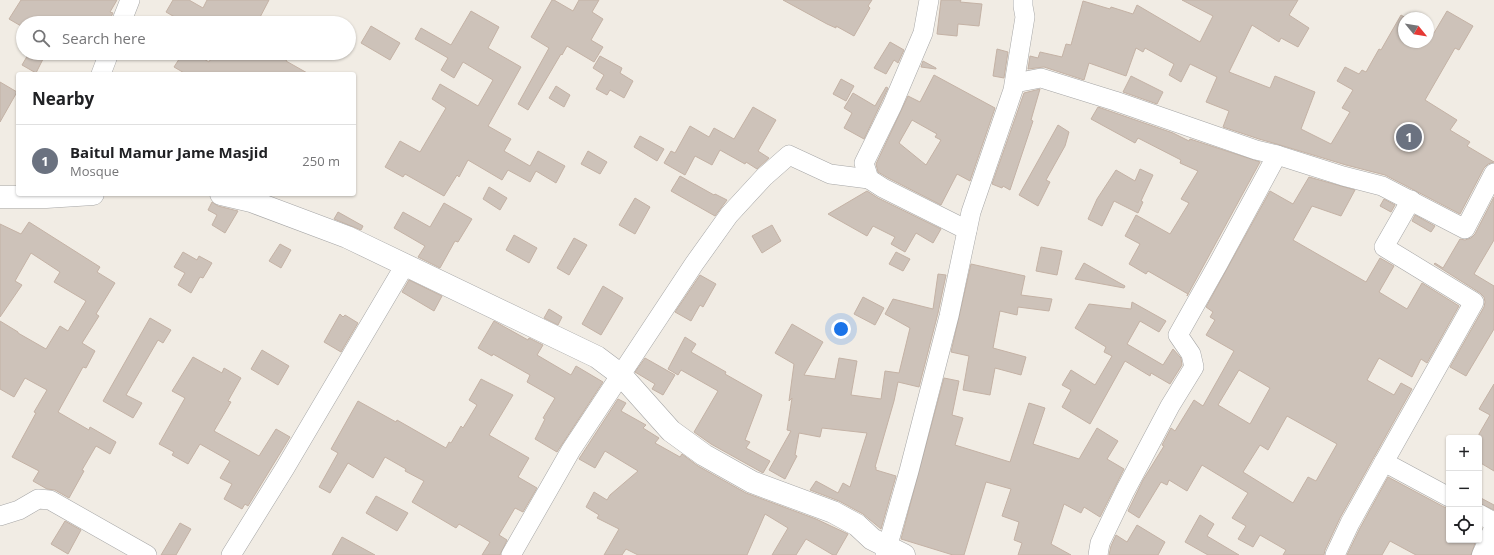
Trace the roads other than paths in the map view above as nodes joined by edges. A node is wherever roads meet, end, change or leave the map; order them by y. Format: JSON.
{"nodes":[{"id":1,"x":130,"y":0,"type":"edge"},
{"id":2,"x":930,"y":0,"type":"edge"},
{"id":3,"x":1023,"y":0,"type":"edge"},
{"id":4,"x":123,"y":16,"type":"edge"},
{"id":5,"x":106,"y":60,"type":"edge"},
{"id":6,"x":102,"y":72,"type":"edge"},
{"id":7,"x":1015,"y":83,"type":"junction"},
{"id":8,"x":1277,"y":155,"type":"junction"},
{"id":9,"x":1494,"y":174,"type":"edge"},
{"id":10,"x":869,"y":179,"type":"junction"},
{"id":11,"x":47,"y":196,"type":"edge"},
{"id":12,"x":230,"y":196,"type":"edge"},
{"id":13,"x":0,"y":197,"type":"edge"},
{"id":14,"x":1411,"y":200,"type":"junction"},
{"id":15,"x":967,"y":230,"type":"junction"},
{"id":16,"x":405,"y":265,"type":"junction"},
{"id":17,"x":621,"y":376,"type":"junction"},
{"id":18,"x":1384,"y":462,"type":"junction"},
{"id":19,"x":1446,"y":496,"type":"edge"},
{"id":20,"x":0,"y":516,"type":"edge"},
{"id":21,"x":1482,"y":516,"type":"edge"},
{"id":22,"x":1494,"y":522,"type":"edge"},
{"id":23,"x":1494,"y":531,"type":"edge"},
{"id":24,"x":892,"y":552,"type":"edge"},
{"id":25,"x":147,"y":555,"type":"edge"},
{"id":26,"x":231,"y":555,"type":"edge"},
{"id":27,"x":511,"y":555,"type":"edge"},
{"id":28,"x":1098,"y":555,"type":"edge"},
{"id":29,"x":1335,"y":555,"type":"edge"},
{"id":30,"x":1483,"y":555,"type":"edge"}],
"edges":[{"from":1,"to":4,"type":"street"},
{"from":2,"to":10,"type":"street"},
{"from":3,"to":7,"type":"street"},
{"from":5,"to":6,"type":"street"},
{"from":7,"to":8,"type":"street"},
{"from":7,"to":15,"type":"street"},
{"from":8,"to":14,"type":"street"},
{"from":8,"to":28,"type":"street"},
{"from":9,"to":14,"type":"street"},
{"from":10,"to":15,"type":"street"},
{"from":10,"to":17,"type":"street"},
{"from":11,"to":13,"type":"street"},
{"from":12,"to":16,"type":"street"},
{"from":14,"to":18,"type":"street"},
{"from":15,"to":24,"type":"street"},
{"from":16,"to":17,"type":"street"},
{"from":16,"to":26,"type":"street"},
{"from":17,"to":24,"type":"street"},
{"from":17,"to":27,"type":"street"},
{"from":18,"to":19,"type":"street"},
{"from":18,"to":29,"type":"street"},
{"from":20,"to":25,"type":"street"},
{"from":21,"to":22,"type":"street"},
{"from":23,"to":30,"type":"street"}]}
